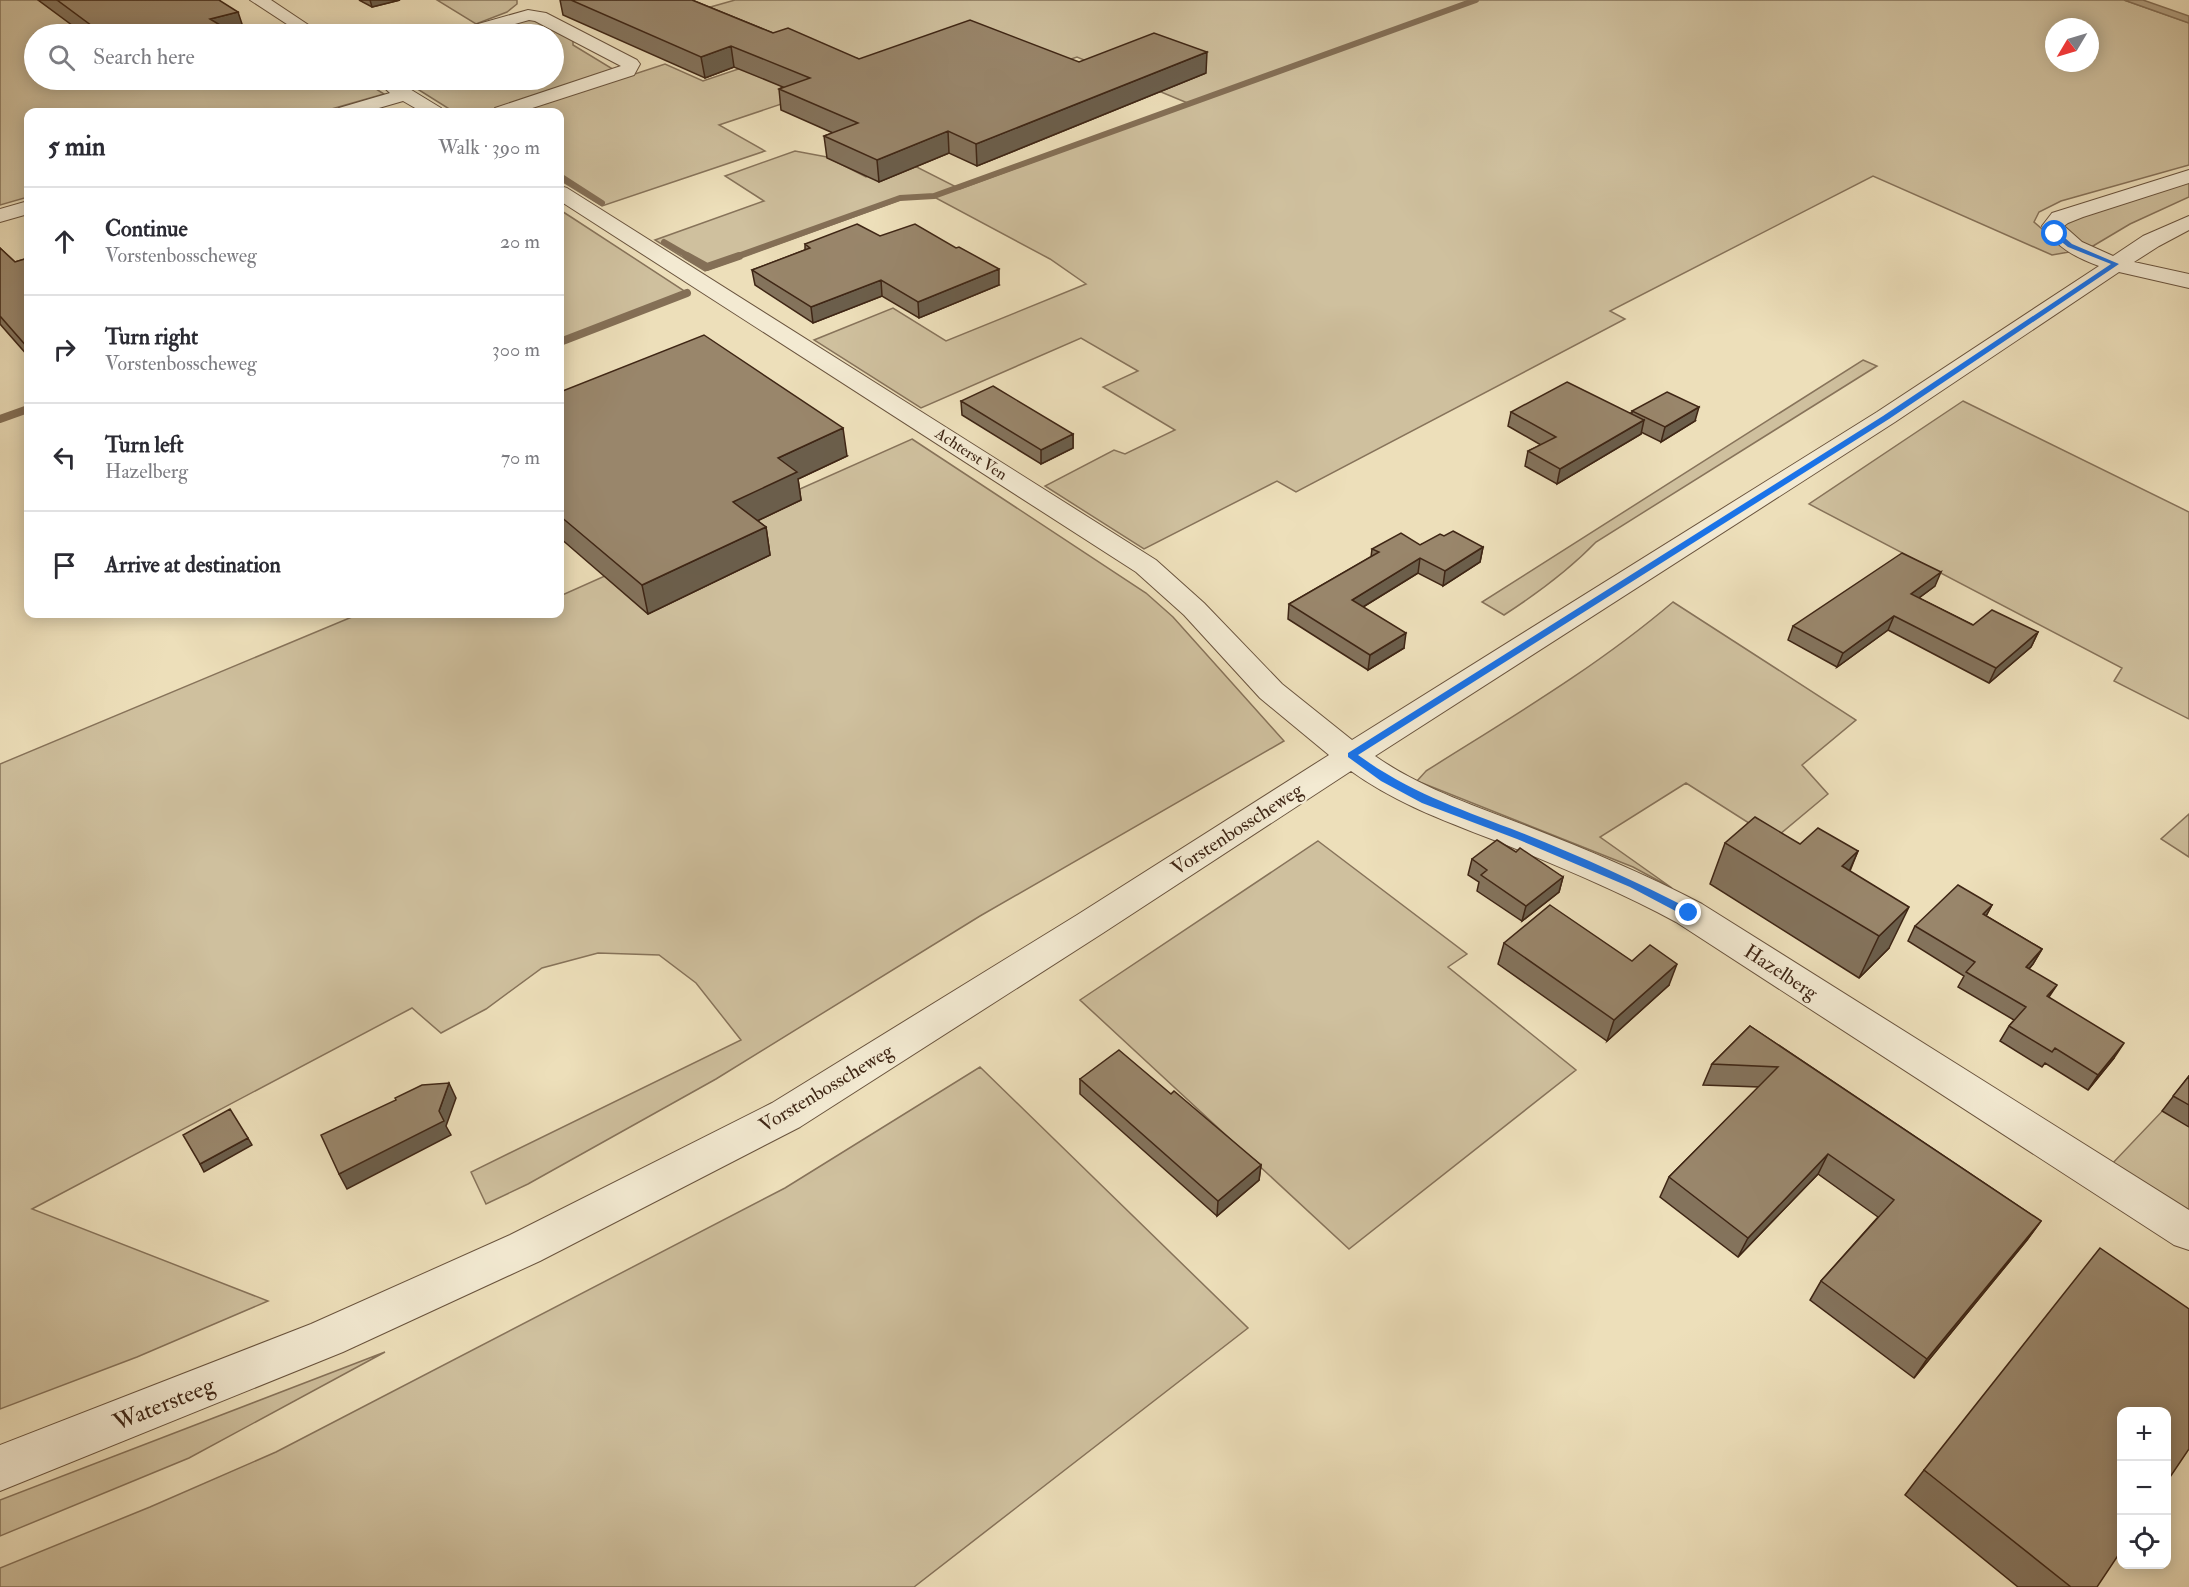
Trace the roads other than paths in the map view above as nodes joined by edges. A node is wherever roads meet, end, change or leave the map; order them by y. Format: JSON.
{"nodes":[{"id":1,"x":259,"y":0,"type":"edge"},
{"id":2,"x":297,"y":24,"type":"edge"},
{"id":3,"x":497,"y":24,"type":"edge"},
{"id":4,"x":554,"y":24,"type":"edge"},
{"id":5,"x":564,"y":29,"type":"edge"},
{"id":6,"x":399,"y":90,"type":"edge"},
{"id":7,"x":406,"y":94,"type":"junction"},
{"id":8,"x":359,"y":108,"type":"edge"},
{"id":9,"x":428,"y":108,"type":"edge"},
{"id":10,"x":514,"y":108,"type":"edge"},
{"id":11,"x":2189,"y":176,"type":"edge"},
{"id":12,"x":564,"y":195,"type":"edge"},
{"id":13,"x":24,"y":208,"type":"edge"},
{"id":14,"x":0,"y":216,"type":"edge"},
{"id":15,"x":2189,"y":222,"type":"edge"},
{"id":16,"x":2116,"y":264,"type":"junction"},
{"id":17,"x":2189,"y":281,"type":"edge"},
{"id":18,"x":1352,"y":755,"type":"junction"},
{"id":19,"x":2189,"y":1232,"type":"edge"},
{"id":20,"x":327,"y":1338,"type":"joint"},
{"id":21,"x":0,"y":1468,"type":"edge"}],
"edges":[{"from":1,"to":2,"type":"street"},
{"from":3,"to":4,"type":"street"},
{"from":5,"to":10,"type":"street"},
{"from":6,"to":7,"type":"street"},
{"from":7,"to":8,"type":"street"},
{"from":7,"to":9,"type":"street"},
{"from":11,"to":16,"type":"street"},
{"from":12,"to":18,"type":"street","name":"Achterst Ven"},
{"from":13,"to":14,"type":"street"},
{"from":15,"to":16,"type":"street","name":"Vorstenbosscheweg"},
{"from":16,"to":17,"type":"street"},
{"from":16,"to":18,"type":"street","name":"Vorstenbosscheweg"},
{"from":18,"to":19,"type":"street","name":"Hazelberg"},
{"from":18,"to":20,"type":"street","name":"Vorstenbosscheweg"},
{"from":20,"to":21,"type":"street","name":"Watersteeg"}]}
